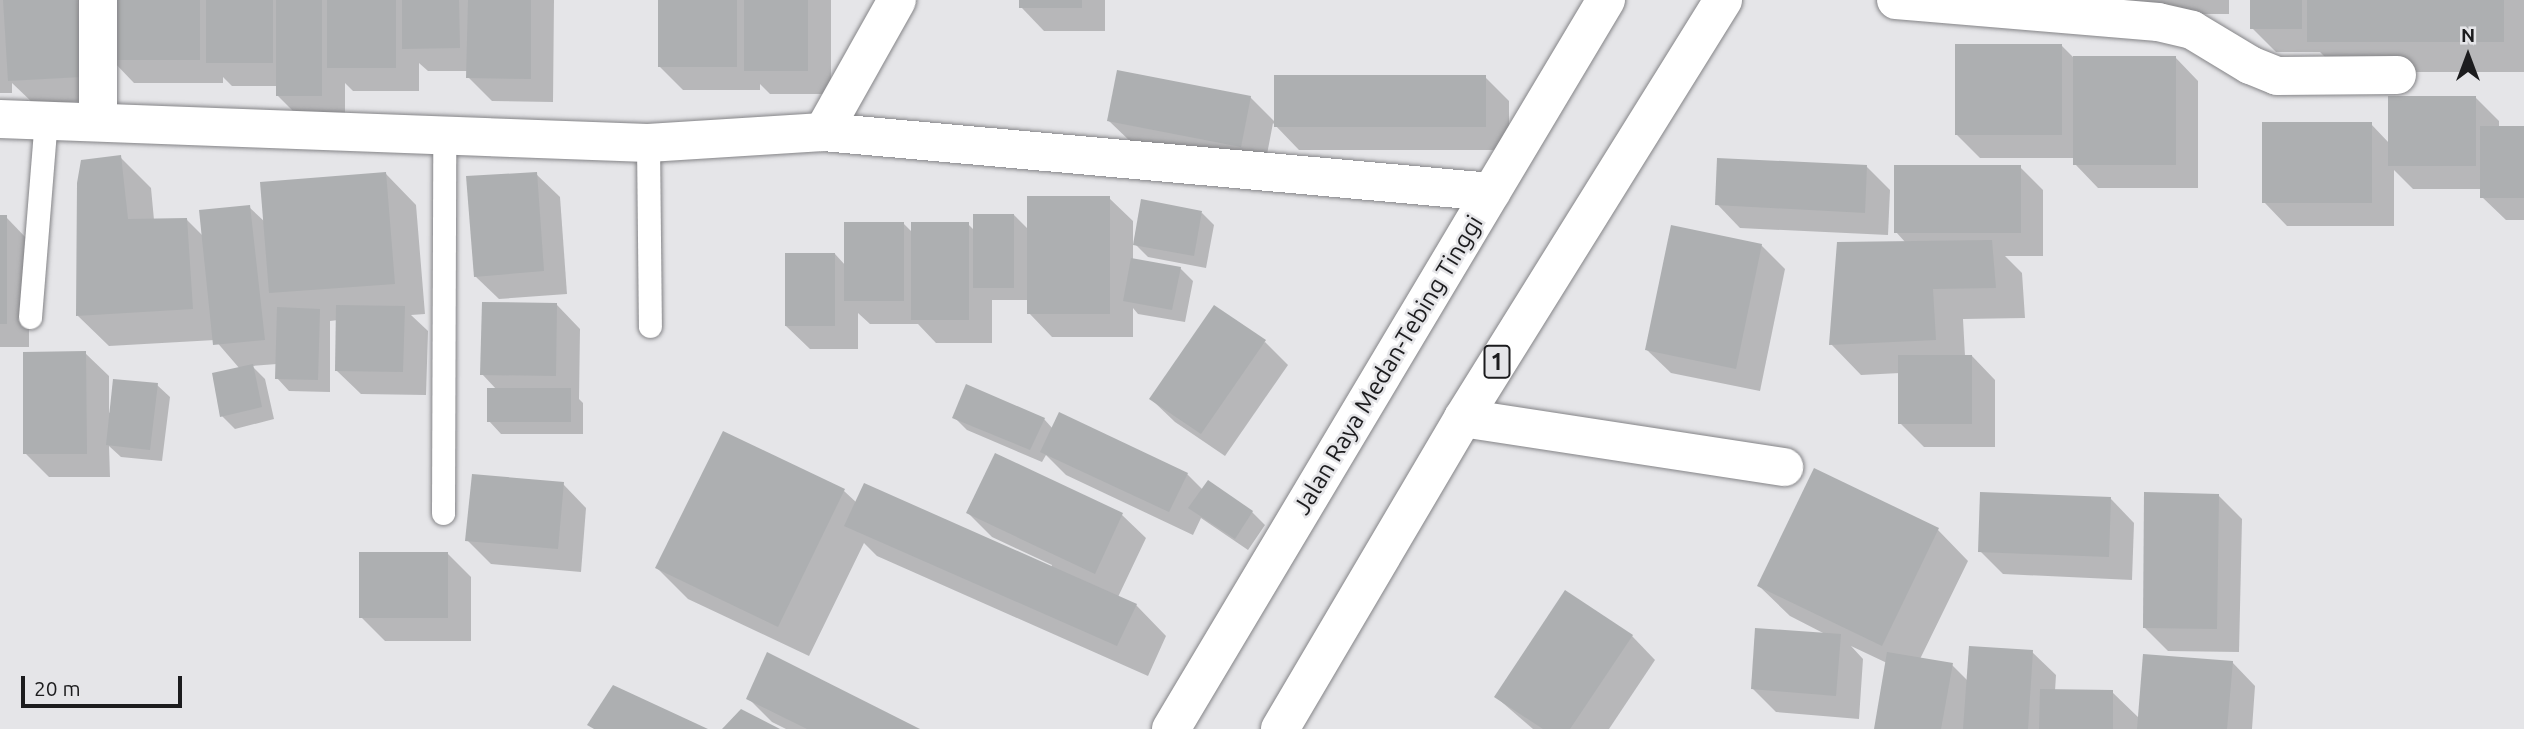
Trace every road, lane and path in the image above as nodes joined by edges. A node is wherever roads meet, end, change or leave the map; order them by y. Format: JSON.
{"nodes":[{"id":1,"x":98,"y":0,"type":"edge"},
{"id":2,"x":897,"y":0,"type":"edge"},
{"id":3,"x":1606,"y":0,"type":"edge"},
{"id":4,"x":1723,"y":0,"type":"edge"},
{"id":5,"x":1896,"y":0,"type":"edge"},
{"id":6,"x":2397,"y":75,"type":"dead end"},
{"id":7,"x":0,"y":119,"type":"edge"},
{"id":8,"x":46,"y":120,"type":"junction"},
{"id":9,"x":98,"y":122,"type":"junction"},
{"id":10,"x":823,"y":132,"type":"junction"},
{"id":11,"x":444,"y":137,"type":"junction"},
{"id":12,"x":648,"y":143,"type":"junction"},
{"id":13,"x":1491,"y":192,"type":"junction"},
{"id":14,"x":30,"y":317,"type":"dead end"},
{"id":15,"x":650,"y":326,"type":"dead end"},
{"id":16,"x":1463,"y":418,"type":"junction"},
{"id":17,"x":1784,"y":467,"type":"dead end"},
{"id":18,"x":443,"y":513,"type":"dead end"},
{"id":19,"x":1171,"y":729,"type":"edge"},
{"id":20,"x":1280,"y":729,"type":"edge"}],
"edges":[{"from":1,"to":9,"type":"main road"},
{"from":2,"to":10,"type":"main road"},
{"from":3,"to":13,"type":"main road","name":"Jalan Raya Medan-Tebing Tinggi"},
{"from":4,"to":16,"type":"main road","number":"1"},
{"from":5,"to":6,"type":"main road"},
{"from":7,"to":8,"type":"main road"},
{"from":8,"to":9,"type":"main road"},
{"from":8,"to":14,"type":"lane"},
{"from":9,"to":11,"type":"main road"},
{"from":10,"to":12,"type":"main road"},
{"from":10,"to":13,"type":"main road"},
{"from":11,"to":12,"type":"main road"},
{"from":11,"to":18,"type":"lane"},
{"from":12,"to":15,"type":"lane"},
{"from":13,"to":19,"type":"main road","name":"Jalan Raya Medan-Tebing Tinggi"},
{"from":16,"to":17,"type":"main road"},
{"from":16,"to":20,"type":"main road","number":"1"}]}
